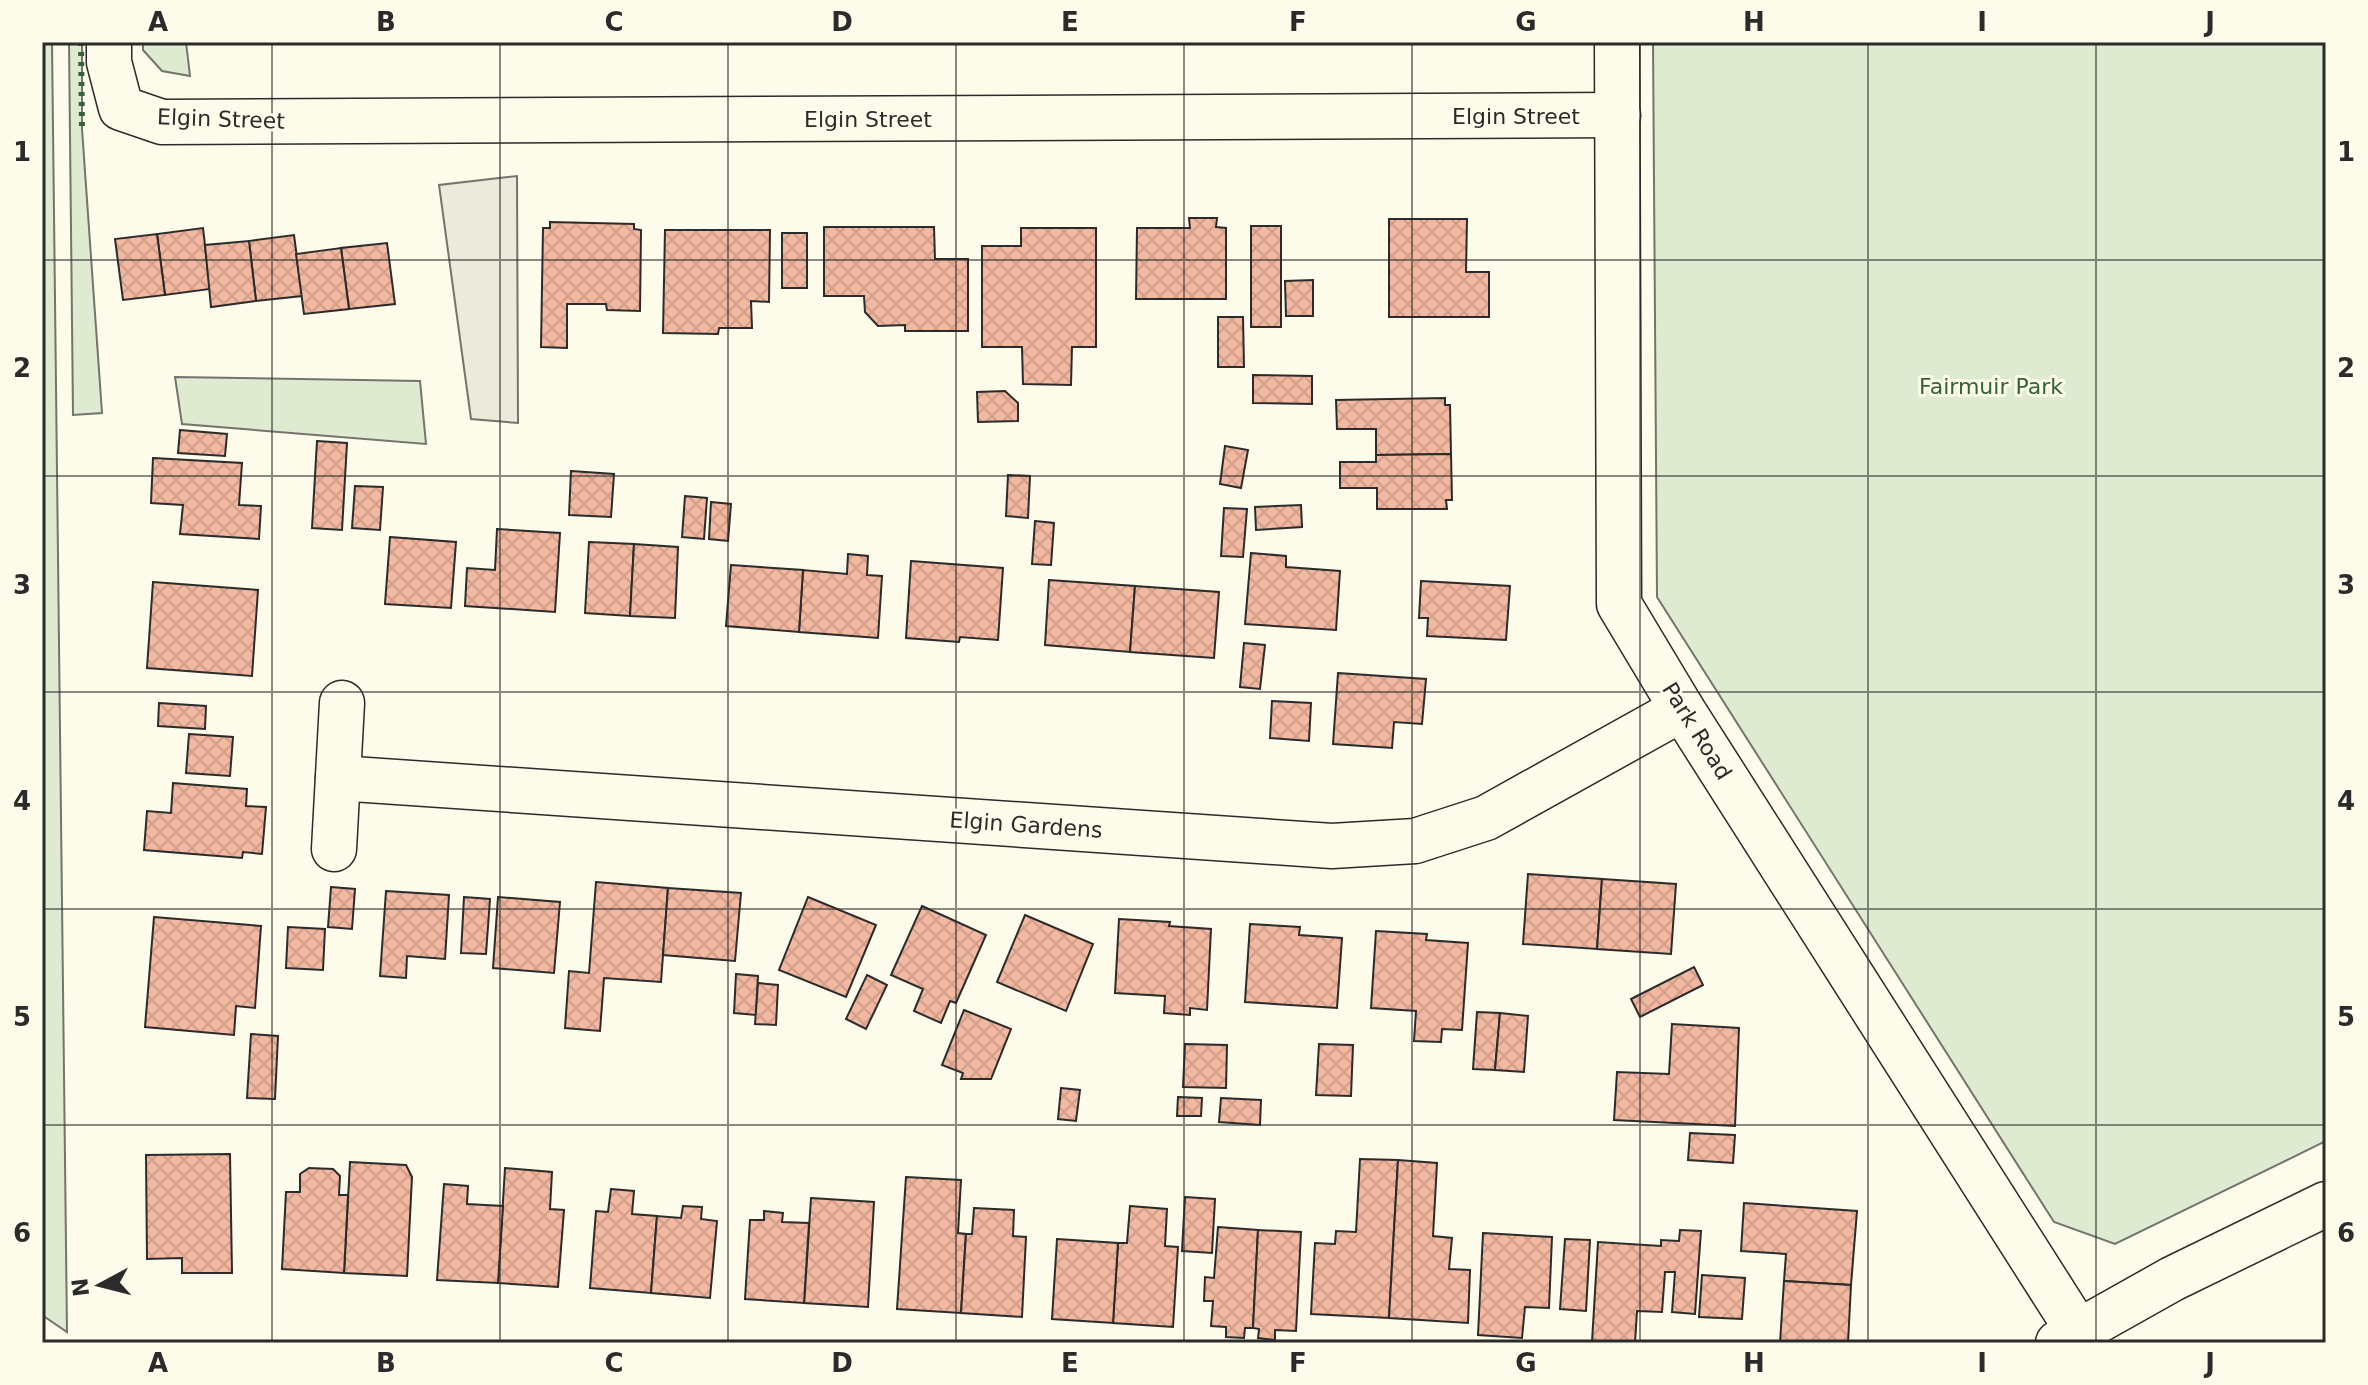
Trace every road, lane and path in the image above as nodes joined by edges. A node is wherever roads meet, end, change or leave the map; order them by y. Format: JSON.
{"nodes":[{"id":1,"x":109,"y":42,"type":"edge"},
{"id":2,"x":1617,"y":42,"type":"edge"},
{"id":3,"x":1618,"y":115,"type":"junction"},
{"id":4,"x":342,"y":703,"type":"dead end"},
{"id":5,"x":1682,"y":709,"type":"junction"},
{"id":6,"x":338,"y":778,"type":"junction"},
{"id":7,"x":334,"y":849,"type":"dead end"},
{"id":8,"x":2326,"y":1204,"type":"edge"},
{"id":9,"x":2068,"y":1337,"type":"edge"}],
"edges":[{"from":1,"to":3,"type":"street","name":"Elgin Street"},
{"from":2,"to":3,"type":"street","name":"Park Road"},
{"from":3,"to":5,"type":"street","name":"Park Road"},
{"from":4,"to":6,"type":"street"},
{"from":5,"to":6,"type":"street","name":"Elgin Gardens"},
{"from":5,"to":9,"type":"street","name":"Park Road"},
{"from":6,"to":7,"type":"street"},
{"from":8,"to":9,"type":"street"}]}
